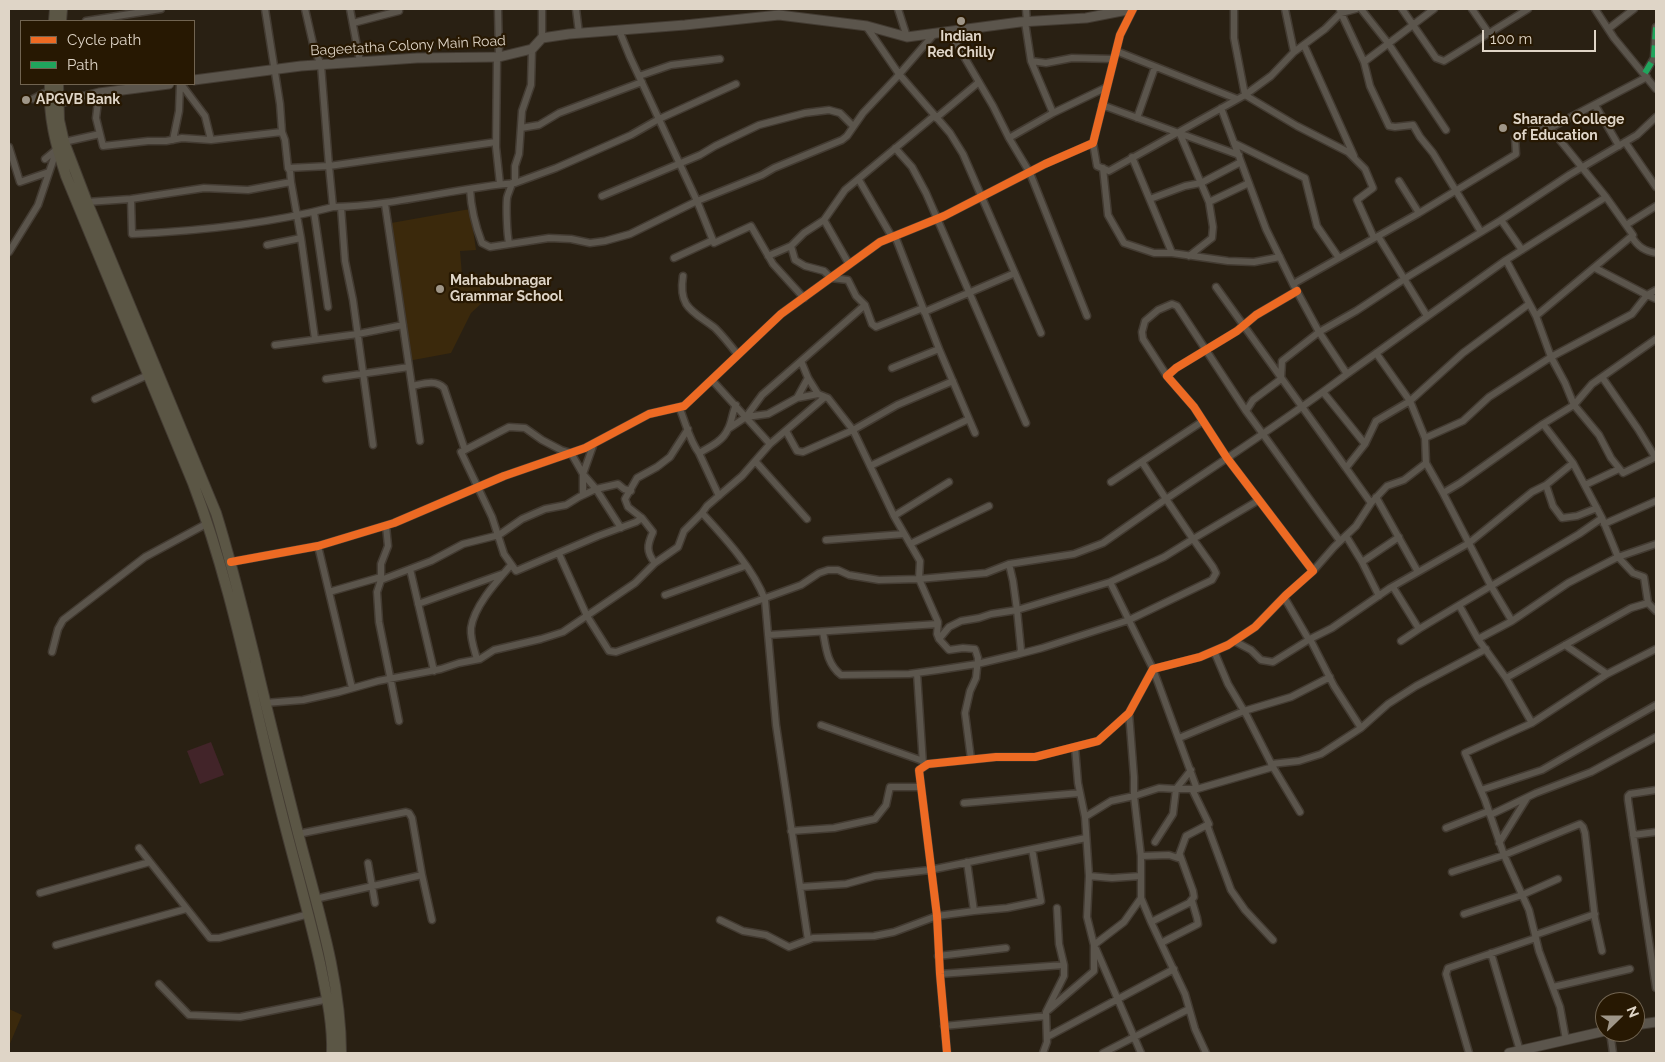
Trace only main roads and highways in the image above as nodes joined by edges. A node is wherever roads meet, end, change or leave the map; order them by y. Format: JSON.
{"nodes":[{"id":1,"x":58,"y":85,"type":"edge"},
{"id":2,"x":50,"y":88,"type":"edge"},
{"id":3,"x":61,"y":145,"type":"junction"},
{"id":4,"x":332,"y":999,"type":"junction"},
{"id":5,"x":332,"y":1053,"type":"edge"},
{"id":6,"x":341,"y":1053,"type":"edge"}],
"edges":[{"from":1,"to":3,"type":"main road"},
{"from":2,"to":3,"type":"main road"},
{"from":3,"to":4,"type":"main road"},
{"from":3,"to":4,"type":"main road"},
{"from":4,"to":5,"type":"main road"},
{"from":4,"to":6,"type":"main road"}]}
